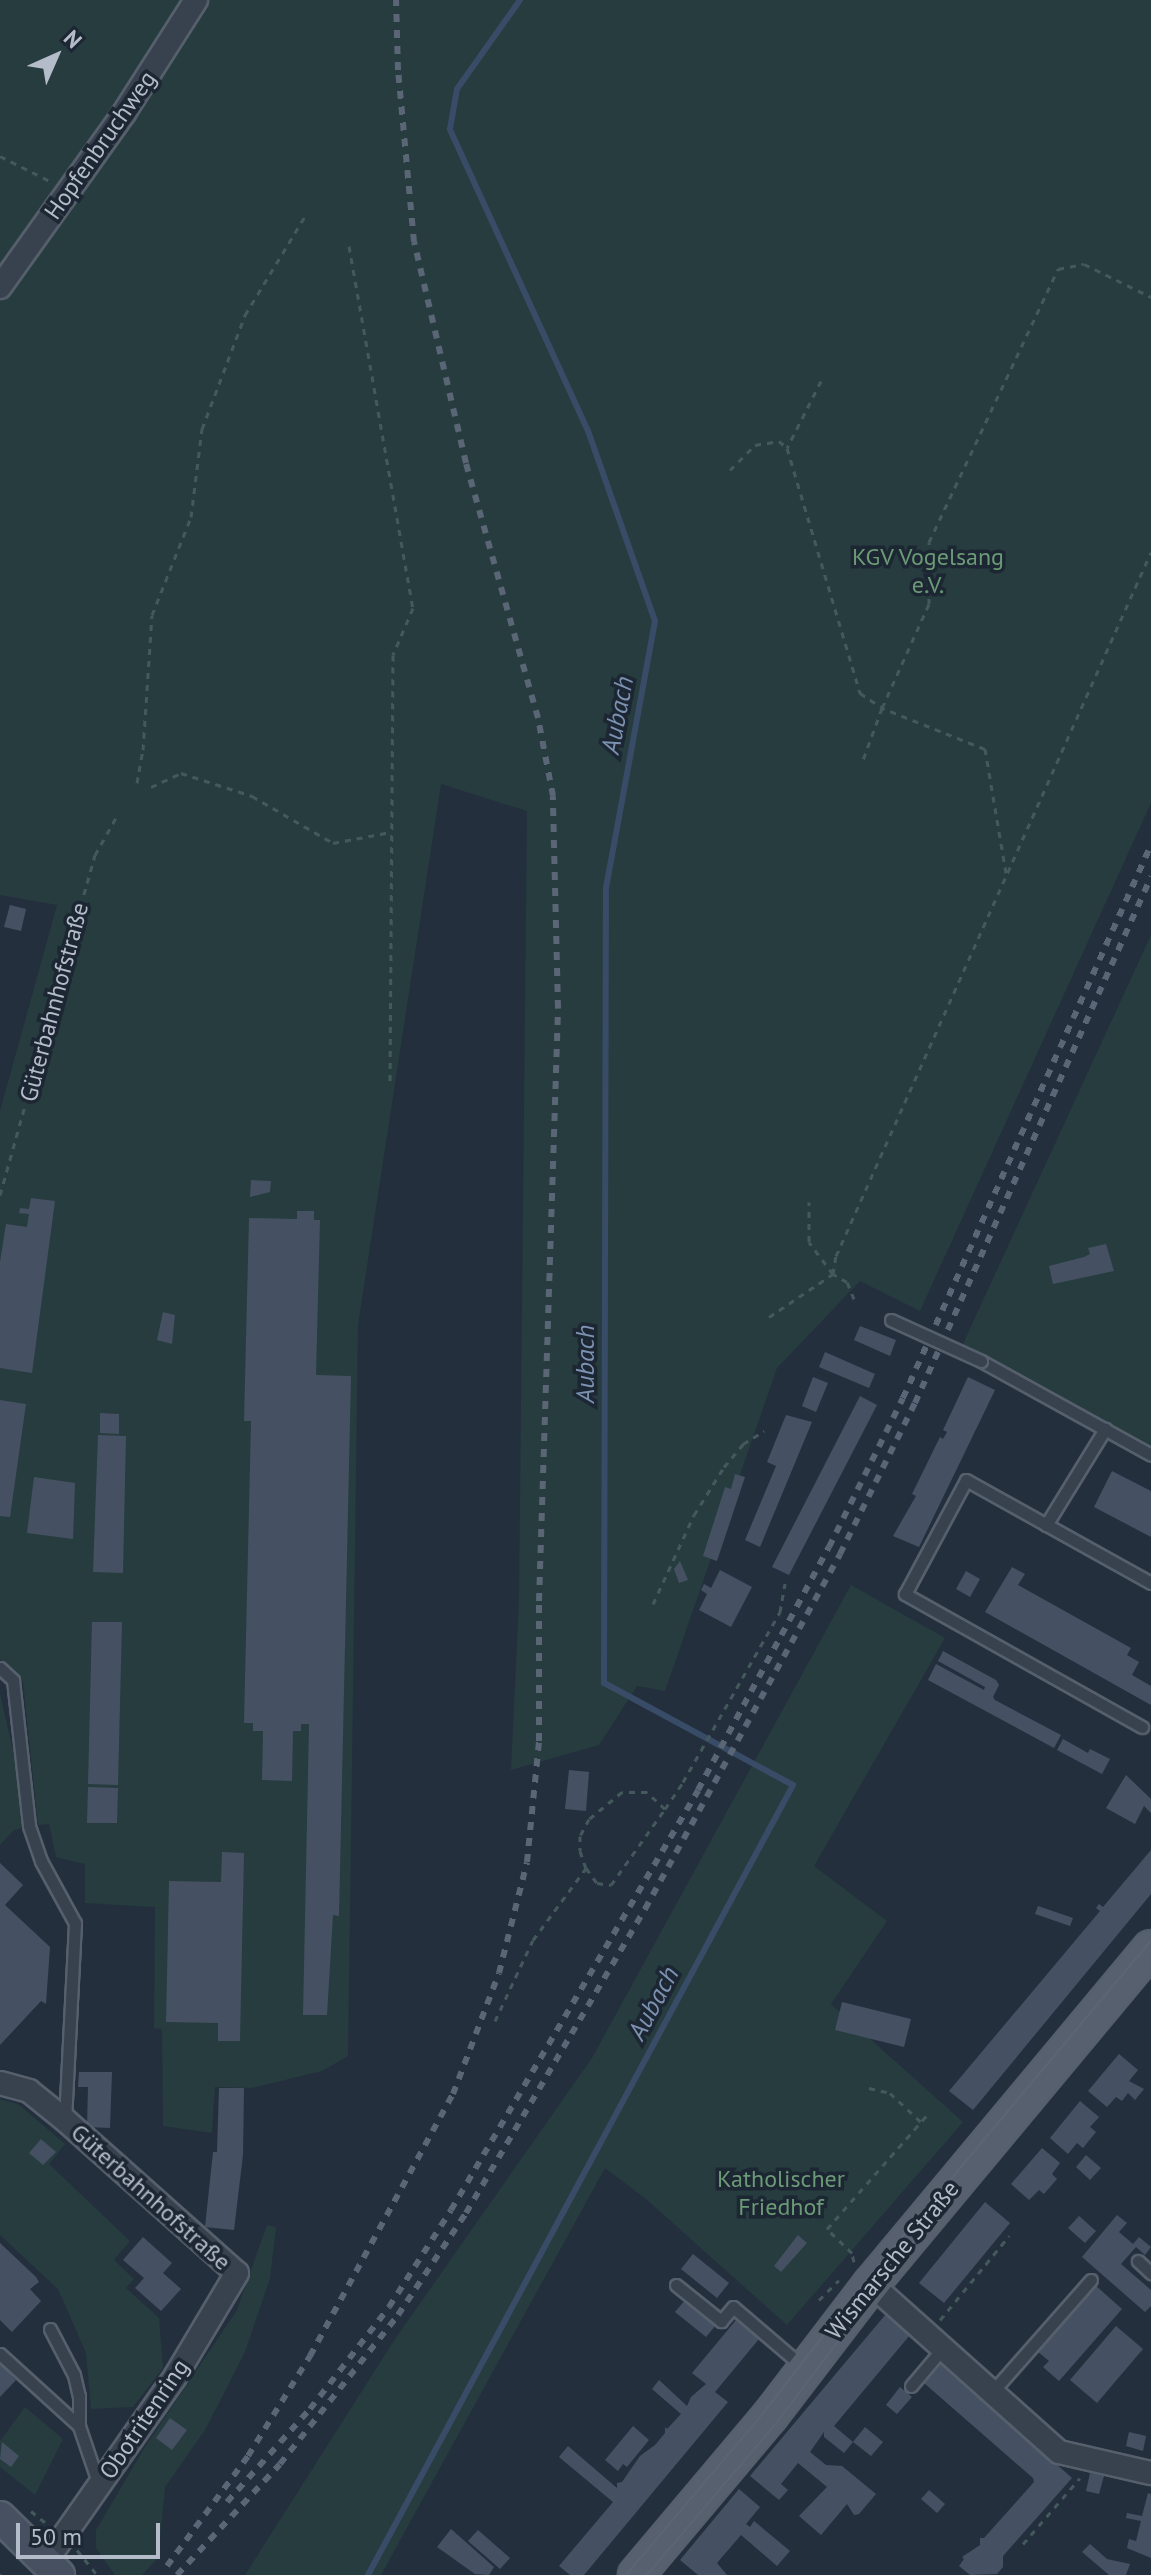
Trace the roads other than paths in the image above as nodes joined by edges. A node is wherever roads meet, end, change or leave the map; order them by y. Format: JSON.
{"nodes":[{"id":1,"x":196,"y":0,"type":"edge"},
{"id":2,"x":0,"y":287,"type":"edge"},
{"id":3,"x":891,"y":1320,"type":"dead end"},
{"id":4,"x":1105,"y":1429,"type":"junction"},
{"id":5,"x":1151,"y":1455,"type":"edge"},
{"id":6,"x":1046,"y":1525,"type":"junction"},
{"id":7,"x":1151,"y":1583,"type":"edge"},
{"id":8,"x":0,"y":1668,"type":"edge"},
{"id":9,"x":1142,"y":1727,"type":"dead end"},
{"id":10,"x":1151,"y":1948,"type":"edge"},
{"id":11,"x":0,"y":2083,"type":"edge"},
{"id":12,"x":65,"y":2120,"type":"junction"},
{"id":13,"x":1138,"y":2261,"type":"dead end"},
{"id":14,"x":237,"y":2273,"type":"joint"},
{"id":15,"x":1151,"y":2273,"type":"edge"},
{"id":16,"x":1091,"y":2280,"type":"dead end"},
{"id":17,"x":871,"y":2284,"type":"junction"},
{"id":18,"x":676,"y":2285,"type":"dead end"},
{"id":19,"x":50,"y":2329,"type":"dead end"},
{"id":20,"x":935,"y":2342,"type":"junction"},
{"id":21,"x":0,"y":2354,"type":"edge"},
{"id":22,"x":805,"y":2369,"type":"junction"},
{"id":23,"x":911,"y":2386,"type":"dead end"},
{"id":24,"x":993,"y":2391,"type":"junction"},
{"id":25,"x":79,"y":2426,"type":"junction"},
{"id":26,"x":1151,"y":2473,"type":"edge"},
{"id":27,"x":100,"y":2485,"type":"junction"},
{"id":28,"x":0,"y":2517,"type":"edge"},
{"id":29,"x":646,"y":2567,"type":"edge"},
{"id":30,"x":52,"y":2568,"type":"edge"}],
"edges":[{"from":1,"to":2,"type":"street","name":"Hopfenbruchweg"},
{"from":3,"to":4,"type":"lane","bridge":true},
{"from":4,"to":5,"type":"lane"},
{"from":4,"to":6,"type":"lane"},
{"from":6,"to":7,"type":"lane"},
{"from":6,"to":9,"type":"lane"},
{"from":8,"to":12,"type":"lane","name":"Güterbahnhofstraße"},
{"from":10,"to":17,"type":"main road","name":"Wismarsche Straße"},
{"from":11,"to":12,"type":"street","name":"Güterbahnhofstraße"},
{"from":12,"to":14,"type":"street","name":"Güterbahnhofstraße"},
{"from":13,"to":15,"type":"lane"},
{"from":14,"to":27,"type":"street","name":"Obotritenring"},
{"from":16,"to":24,"type":"lane"},
{"from":17,"to":20,"type":"street"},
{"from":17,"to":22,"type":"main road","name":"Wismarsche Straße"},
{"from":18,"to":22,"type":"lane"},
{"from":19,"to":25,"type":"lane"},
{"from":20,"to":23,"type":"lane"},
{"from":20,"to":24,"type":"street"},
{"from":21,"to":25,"type":"lane"},
{"from":22,"to":29,"type":"main road","name":"Wismarsche Straße"},
{"from":24,"to":26,"type":"street"},
{"from":25,"to":27,"type":"lane"},
{"from":27,"to":30,"type":"street","name":"Obotritenring"},
{"from":28,"to":30,"type":"street","name":"Obotritenring"}]}
